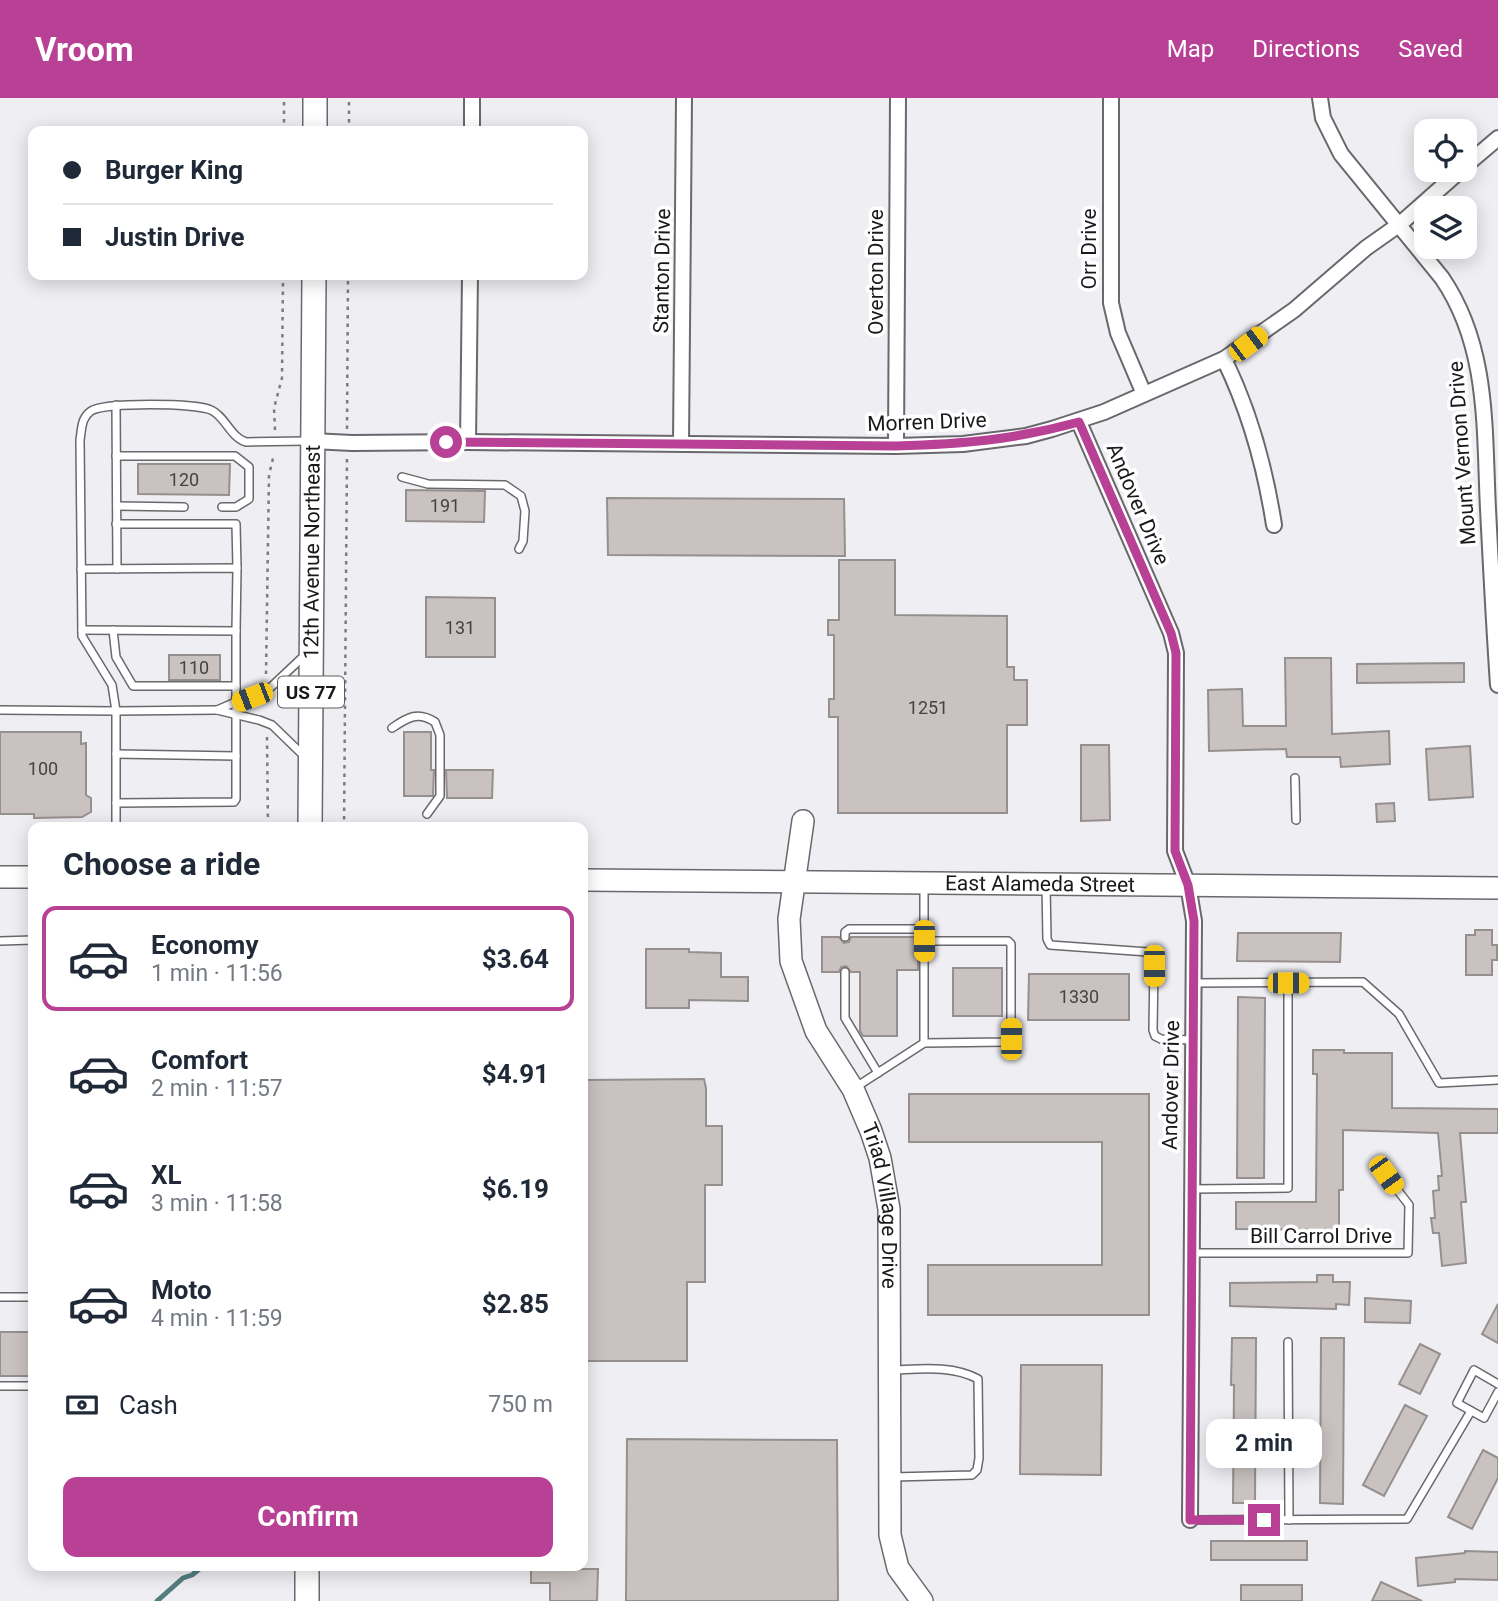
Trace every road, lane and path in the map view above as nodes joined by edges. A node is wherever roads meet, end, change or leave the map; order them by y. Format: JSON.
{"nodes":[{"id":1,"x":284,"y":98,"type":"edge"},
{"id":2,"x":315,"y":98,"type":"edge"},
{"id":3,"x":349,"y":98,"type":"edge"},
{"id":4,"x":472,"y":98,"type":"edge"},
{"id":5,"x":684,"y":98,"type":"edge"},
{"id":6,"x":898,"y":98,"type":"edge"},
{"id":7,"x":1111,"y":98,"type":"edge"},
{"id":8,"x":1320,"y":98,"type":"edge"},
{"id":9,"x":284,"y":126,"type":"edge"},
{"id":10,"x":315,"y":126,"type":"edge"},
{"id":11,"x":349,"y":126,"type":"edge"},
{"id":12,"x":472,"y":126,"type":"edge"},
{"id":13,"x":1498,"y":138,"type":"edge"},
{"id":14,"x":1477,"y":156,"type":"edge"},
{"id":15,"x":1447,"y":182,"type":"edge"},
{"id":16,"x":1399,"y":224,"type":"junction"},
{"id":17,"x":283,"y":280,"type":"edge"},
{"id":18,"x":314,"y":280,"type":"edge"},
{"id":19,"x":348,"y":280,"type":"edge"},
{"id":20,"x":470,"y":280,"type":"edge"},
{"id":21,"x":1224,"y":359,"type":"junction"},
{"id":22,"x":1144,"y":394,"type":"junction"},
{"id":23,"x":116,"y":405,"type":"junction"},
{"id":24,"x":1079,"y":422,"type":"junction"},
{"id":25,"x":275,"y":441,"type":"junction"},
{"id":26,"x":312,"y":441,"type":"junction"},
{"id":27,"x":347,"y":442,"type":"junction"},
{"id":28,"x":468,"y":442,"type":"junction"},
{"id":29,"x":681,"y":444,"type":"junction"},
{"id":30,"x":896,"y":446,"type":"junction"},
{"id":31,"x":116,"y":456,"type":"junction"},
{"id":32,"x":402,"y":477,"type":"dead end"},
{"id":33,"x":117,"y":506,"type":"junction"},
{"id":34,"x":184,"y":507,"type":"dead end"},
{"id":35,"x":222,"y":507,"type":"dead end"},
{"id":36,"x":236,"y":507,"type":"junction"},
{"id":37,"x":116,"y":524,"type":"junction"},
{"id":38,"x":236,"y":524,"type":"junction"},
{"id":39,"x":1275,"y":525,"type":"dead end"},
{"id":40,"x":519,"y":549,"type":"dead end"},
{"id":41,"x":237,"y":568,"type":"junction"},
{"id":42,"x":81,"y":569,"type":"junction"},
{"id":43,"x":117,"y":569,"type":"junction"},
{"id":44,"x":82,"y":630,"type":"junction"},
{"id":45,"x":113,"y":630,"type":"junction"},
{"id":46,"x":236,"y":631,"type":"junction"},
{"id":47,"x":311,"y":648,"type":"junction"},
{"id":48,"x":1498,"y":685,"type":"edge"},
{"id":49,"x":236,"y":686,"type":"junction"},
{"id":50,"x":267,"y":689,"type":"junction"},
{"id":51,"x":236,"y":703,"type":"junction"},
{"id":52,"x":0,"y":710,"type":"edge"},
{"id":53,"x":217,"y":710,"type":"junction"},
{"id":54,"x":116,"y":711,"type":"junction"},
{"id":55,"x":237,"y":714,"type":"junction"},
{"id":56,"x":267,"y":723,"type":"junction"},
{"id":57,"x":392,"y":728,"type":"dead end"},
{"id":58,"x":116,"y":754,"type":"junction"},
{"id":59,"x":236,"y":756,"type":"junction"},
{"id":60,"x":310,"y":762,"type":"junction"},
{"id":61,"x":1295,"y":778,"type":"dead end"},
{"id":62,"x":116,"y":803,"type":"junction"},
{"id":63,"x":427,"y":814,"type":"dead end"},
{"id":64,"x":1296,"y":820,"type":"dead end"},
{"id":65,"x":803,"y":821,"type":"dead end"},
{"id":66,"x":116,"y":822,"type":"edge"},
{"id":67,"x":268,"y":822,"type":"edge"},
{"id":68,"x":310,"y":822,"type":"edge"},
{"id":69,"x":344,"y":822,"type":"edge"},
{"id":70,"x":0,"y":877,"type":"edge"},
{"id":71,"x":28,"y":877,"type":"edge"},
{"id":72,"x":588,"y":880,"type":"edge"},
{"id":73,"x":793,"y":883,"type":"junction"},
{"id":74,"x":923,"y":883,"type":"junction"},
{"id":75,"x":1045,"y":884,"type":"junction"},
{"id":76,"x":1188,"y":885,"type":"junction"},
{"id":77,"x":1498,"y":888,"type":"edge"},
{"id":78,"x":924,"y":929,"type":"junction"},
{"id":79,"x":845,"y":935,"type":"dead end"},
{"id":80,"x":0,"y":940,"type":"edge"},
{"id":81,"x":28,"y":940,"type":"edge"},
{"id":82,"x":924,"y":941,"type":"junction"},
{"id":83,"x":845,"y":972,"type":"dead end"},
{"id":84,"x":1194,"y":983,"type":"junction"},
{"id":85,"x":1288,"y":983,"type":"junction"},
{"id":86,"x":1193,"y":1040,"type":"junction"},
{"id":87,"x":924,"y":1043,"type":"junction"},
{"id":88,"x":878,"y":1073,"type":"junction"},
{"id":89,"x":1498,"y":1080,"type":"edge"},
{"id":90,"x":853,"y":1089,"type":"junction"},
{"id":91,"x":1386,"y":1175,"type":"dead end"},
{"id":92,"x":1191,"y":1189,"type":"junction"},
{"id":93,"x":1191,"y":1253,"type":"junction"},
{"id":94,"x":0,"y":1297,"type":"edge"},
{"id":95,"x":28,"y":1297,"type":"edge"},
{"id":96,"x":1288,"y":1342,"type":"dead end"},
{"id":97,"x":889,"y":1370,"type":"junction"},
{"id":98,"x":1498,"y":1384,"type":"edge"},
{"id":99,"x":0,"y":1386,"type":"edge"},
{"id":100,"x":28,"y":1386,"type":"edge"},
{"id":101,"x":1498,"y":1392,"type":"edge"},
{"id":102,"x":1471,"y":1411,"type":"junction"},
{"id":103,"x":888,"y":1477,"type":"junction"},
{"id":104,"x":1190,"y":1520,"type":"joint"},
{"id":105,"x":1289,"y":1520,"type":"junction"},
{"id":106,"x":307,"y":1571,"type":"edge"},
{"id":107,"x":307,"y":1601,"type":"edge"},
{"id":108,"x":922,"y":1601,"type":"edge"}],
"edges":[{"from":1,"to":9,"type":"path"},
{"from":2,"to":10,"type":"main road"},
{"from":3,"to":11,"type":"path"},
{"from":4,"to":12,"type":"street"},
{"from":5,"to":29,"type":"street","name":"Stanton Drive"},
{"from":6,"to":30,"type":"street","name":"Overton Drive"},
{"from":7,"to":22,"type":"street","name":"Orr Drive"},
{"from":8,"to":16,"type":"street","name":"Mount Vernon Drive"},
{"from":13,"to":14,"type":"street","name":"Morren Drive"},
{"from":15,"to":16,"type":"street","name":"Morren Drive"},
{"from":16,"to":21,"type":"street","name":"Morren Drive"},
{"from":16,"to":48,"type":"street","name":"Mount Vernon Drive"},
{"from":17,"to":25,"type":"path"},
{"from":18,"to":26,"type":"main road","name":"12th Avenue Northeast","number":"US 77"},
{"from":19,"to":27,"type":"path"},
{"from":20,"to":28,"type":"street"},
{"from":21,"to":22,"type":"street","name":"Morren Drive"},
{"from":21,"to":39,"type":"street"},
{"from":22,"to":24,"type":"street","name":"Morren Drive"},
{"from":23,"to":25,"type":"lane"},
{"from":23,"to":31,"type":"lane"},
{"from":23,"to":42,"type":"lane"},
{"from":24,"to":30,"type":"street","name":"Morren Drive"},
{"from":24,"to":76,"type":"street","name":"Andover Drive"},
{"from":25,"to":26,"type":"lane"},
{"from":25,"to":50,"type":"path"},
{"from":26,"to":27,"type":"street","name":"Morren Drive"},
{"from":26,"to":47,"type":"main road","name":"12th Avenue Northeast","number":"US 77"},
{"from":27,"to":28,"type":"street","name":"Morren Drive"},
{"from":27,"to":69,"type":"path"},
{"from":28,"to":29,"type":"street","name":"Morren Drive"},
{"from":29,"to":30,"type":"street","name":"Morren Drive"},
{"from":31,"to":33,"type":"lane"},
{"from":31,"to":36,"type":"lane"},
{"from":32,"to":40,"type":"lane"},
{"from":33,"to":34,"type":"lane"},
{"from":33,"to":37,"type":"lane"},
{"from":35,"to":36,"type":"lane"},
{"from":36,"to":38,"type":"lane"},
{"from":37,"to":38,"type":"lane"},
{"from":37,"to":43,"type":"lane"},
{"from":38,"to":41,"type":"lane"},
{"from":41,"to":43,"type":"lane"},
{"from":41,"to":46,"type":"lane"},
{"from":42,"to":43,"type":"lane"},
{"from":42,"to":44,"type":"lane"},
{"from":44,"to":45,"type":"lane"},
{"from":44,"to":54,"type":"lane"},
{"from":45,"to":46,"type":"lane"},
{"from":45,"to":49,"type":"lane"},
{"from":46,"to":49,"type":"lane"},
{"from":47,"to":50,"type":"lane"},
{"from":47,"to":60,"type":"main road","name":"12th Avenue Northeast","number":"US 77"},
{"from":49,"to":51,"type":"lane"},
{"from":50,"to":51,"type":"lane"},
{"from":51,"to":53,"type":"lane"},
{"from":51,"to":55,"type":"lane"},
{"from":52,"to":54,"type":"lane"},
{"from":53,"to":54,"type":"lane"},
{"from":53,"to":55,"type":"lane"},
{"from":54,"to":58,"type":"lane"},
{"from":55,"to":56,"type":"lane"},
{"from":55,"to":59,"type":"lane"},
{"from":56,"to":60,"type":"lane"},
{"from":56,"to":67,"type":"path"},
{"from":57,"to":63,"type":"lane"},
{"from":58,"to":59,"type":"lane"},
{"from":58,"to":62,"type":"lane"},
{"from":59,"to":62,"type":"lane"},
{"from":60,"to":68,"type":"main road","name":"12th Avenue Northeast","number":"US 77"},
{"from":61,"to":64,"type":"lane"},
{"from":62,"to":66,"type":"lane"},
{"from":65,"to":73,"type":"street","name":"Triad Village Drive"},
{"from":70,"to":71,"type":"street"},
{"from":72,"to":73,"type":"street","name":"East Alameda Street"},
{"from":73,"to":74,"type":"street","name":"East Alameda Street"},
{"from":73,"to":90,"type":"street","name":"Triad Village Drive"},
{"from":74,"to":75,"type":"street","name":"East Alameda Street"},
{"from":74,"to":78,"type":"lane"},
{"from":75,"to":76,"type":"street","name":"East Alameda Street"},
{"from":75,"to":86,"type":"lane"},
{"from":76,"to":77,"type":"street","name":"East Alameda Street"},
{"from":76,"to":84,"type":"street","name":"Andover Drive"},
{"from":78,"to":79,"type":"lane"},
{"from":78,"to":82,"type":"lane"},
{"from":80,"to":81,"type":"lane"},
{"from":82,"to":87,"type":"lane"},
{"from":82,"to":87,"type":"lane"},
{"from":83,"to":88,"type":"lane"},
{"from":84,"to":85,"type":"lane"},
{"from":84,"to":86,"type":"street","name":"Andover Drive"},
{"from":85,"to":89,"type":"lane"},
{"from":85,"to":92,"type":"lane"},
{"from":86,"to":92,"type":"street","name":"Andover Drive"},
{"from":87,"to":88,"type":"lane"},
{"from":88,"to":90,"type":"lane"},
{"from":90,"to":97,"type":"street","name":"Triad Village Drive"},
{"from":91,"to":93,"type":"lane","name":"Bill Carrol Drive"},
{"from":92,"to":93,"type":"street","name":"Andover Drive"},
{"from":93,"to":104,"type":"street","name":"Andover Drive"},
{"from":94,"to":95,"type":"lane"},
{"from":96,"to":105,"type":"lane"},
{"from":97,"to":103,"type":"street","name":"Triad Village Drive"},
{"from":97,"to":103,"type":"lane"},
{"from":98,"to":102,"type":"lane"},
{"from":99,"to":100,"type":"lane"},
{"from":101,"to":102,"type":"lane"},
{"from":102,"to":105,"type":"lane"},
{"from":103,"to":108,"type":"street","name":"Triad Village Drive"},
{"from":104,"to":105,"type":"lane"},
{"from":106,"to":107,"type":"main road"}]}
